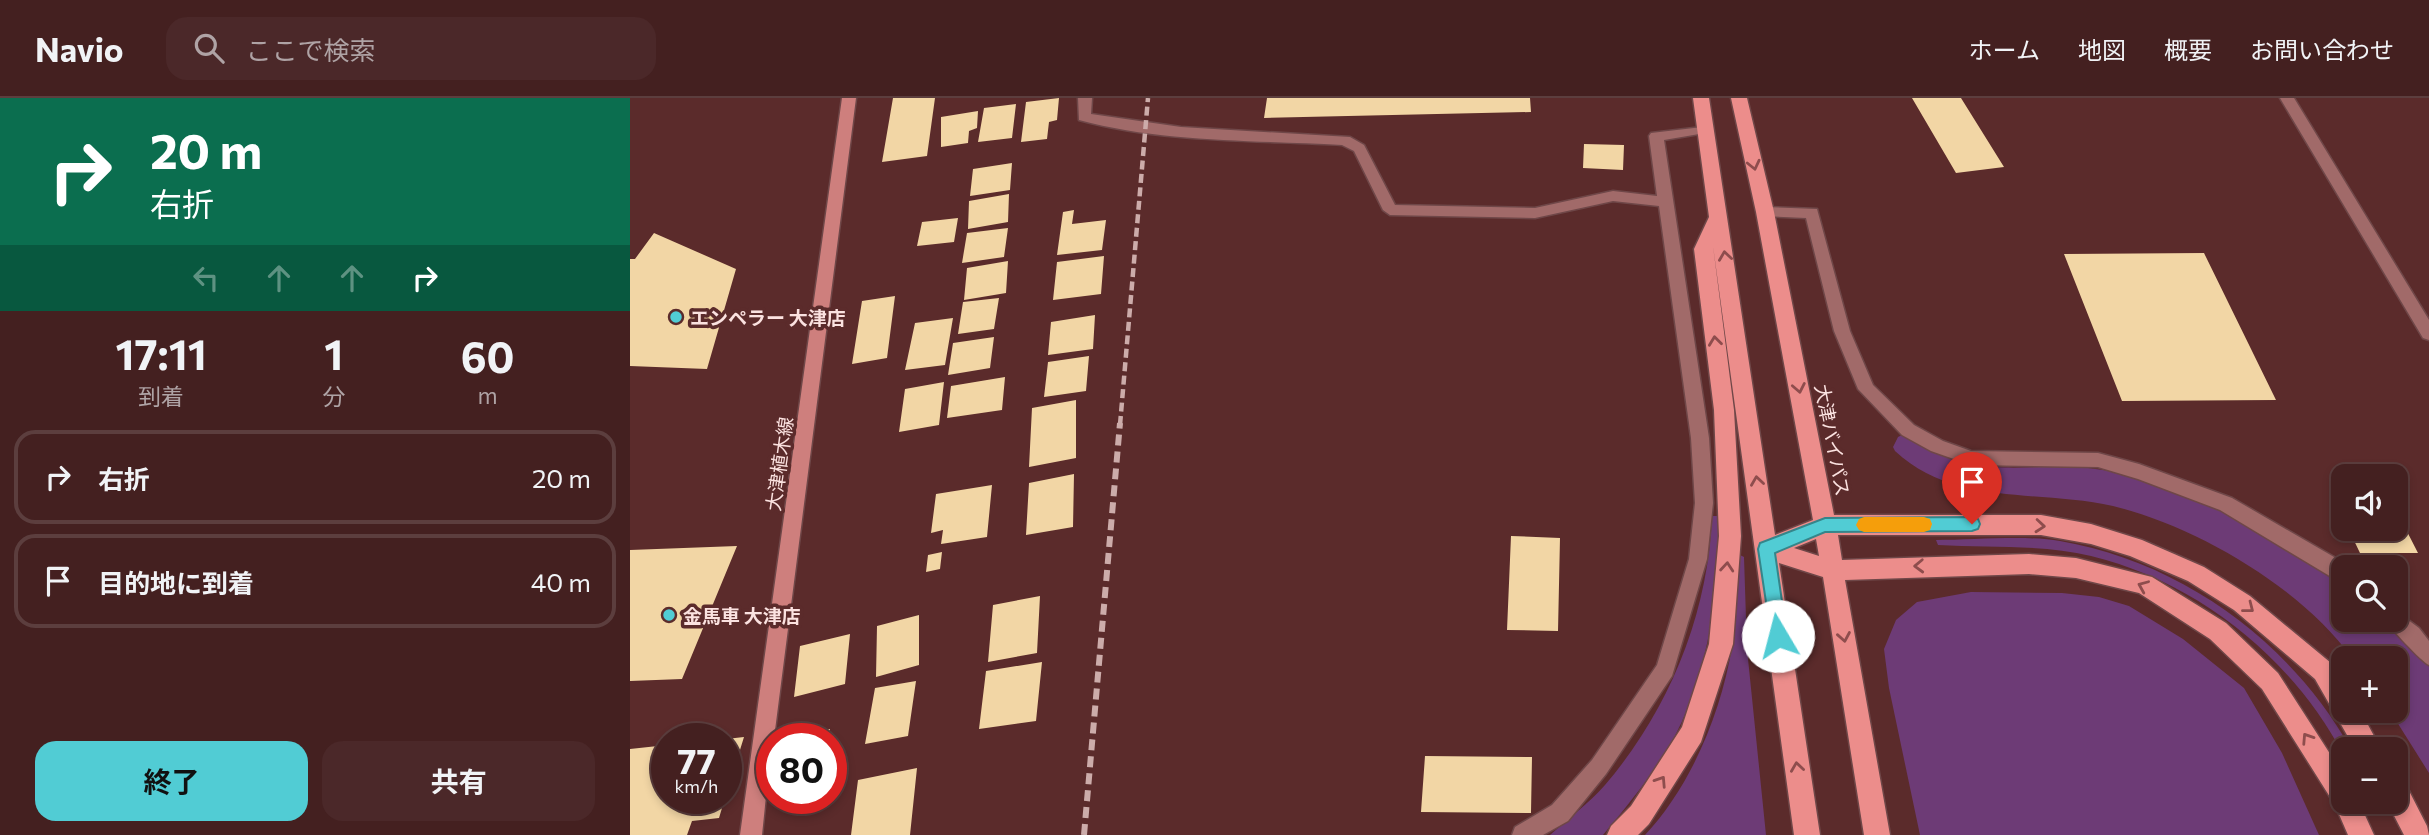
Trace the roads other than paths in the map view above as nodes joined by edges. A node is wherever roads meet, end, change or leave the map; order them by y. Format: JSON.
{"nodes":[{"id":1,"x":849,"y":98,"type":"edge"},
{"id":2,"x":1085,"y":98,"type":"edge"},
{"id":3,"x":1702,"y":98,"type":"edge"},
{"id":4,"x":1739,"y":98,"type":"edge"},
{"id":5,"x":2287,"y":98,"type":"edge"},
{"id":6,"x":1706,"y":129,"type":"junction"},
{"id":7,"x":1666,"y":202,"type":"junction"},
{"id":8,"x":1765,"y":212,"type":"junction"},
{"id":9,"x":1719,"y":215,"type":"junction"},
{"id":10,"x":2429,"y":334,"type":"edge"},
{"id":11,"x":1825,"y":525,"type":"junction"},
{"id":12,"x":1766,"y":549,"type":"junction"},
{"id":13,"x":2331,"y":566,"type":"edge"},
{"id":14,"x":1832,"y":570,"type":"junction"},
{"id":15,"x":2408,"y":631,"type":"edge"},
{"id":16,"x":2429,"y":656,"type":"edge"},
{"id":17,"x":2331,"y":685,"type":"edge"},
{"id":18,"x":2331,"y":777,"type":"edge"},
{"id":19,"x":2351,"y":814,"type":"edge"},
{"id":20,"x":2407,"y":814,"type":"edge"},
{"id":21,"x":751,"y":835,"type":"edge"},
{"id":22,"x":1523,"y":835,"type":"edge"},
{"id":23,"x":1620,"y":835,"type":"edge"},
{"id":24,"x":1807,"y":835,"type":"edge"},
{"id":25,"x":1877,"y":835,"type":"edge"},
{"id":26,"x":2361,"y":835,"type":"edge"},
{"id":27,"x":2418,"y":835,"type":"edge"}],
"edges":[{"from":1,"to":21,"type":"main road","name":"大津植木線"},
{"from":2,"to":7,"type":"street"},
{"from":3,"to":6,"type":"highway"},
{"from":4,"to":8,"type":"highway","name":"大津バイパス","one_way":true},
{"from":5,"to":10,"type":"street"},
{"from":6,"to":7,"type":"street"},
{"from":6,"to":9,"type":"highway"},
{"from":7,"to":22,"type":"street"},
{"from":8,"to":11,"type":"highway","name":"大津バイパス","one_way":true},
{"from":8,"to":13,"type":"street"},
{"from":12,"to":9,"type":"highway","one_way":true},
{"from":23,"to":9,"type":"highway","one_way":true},
{"from":11,"to":12,"type":"highway"},
{"from":11,"to":14,"type":"highway","name":"大津バイパス"},
{"from":11,"to":17,"type":"highway","one_way":true},
{"from":12,"to":14,"type":"highway"},
{"from":24,"to":12,"type":"highway","one_way":true},
{"from":18,"to":14,"type":"highway","one_way":true},
{"from":14,"to":25,"type":"highway","name":"大津バイパス","one_way":true},
{"from":15,"to":16,"type":"street"},
{"from":19,"to":26,"type":"highway"},
{"from":20,"to":27,"type":"highway"}]}
